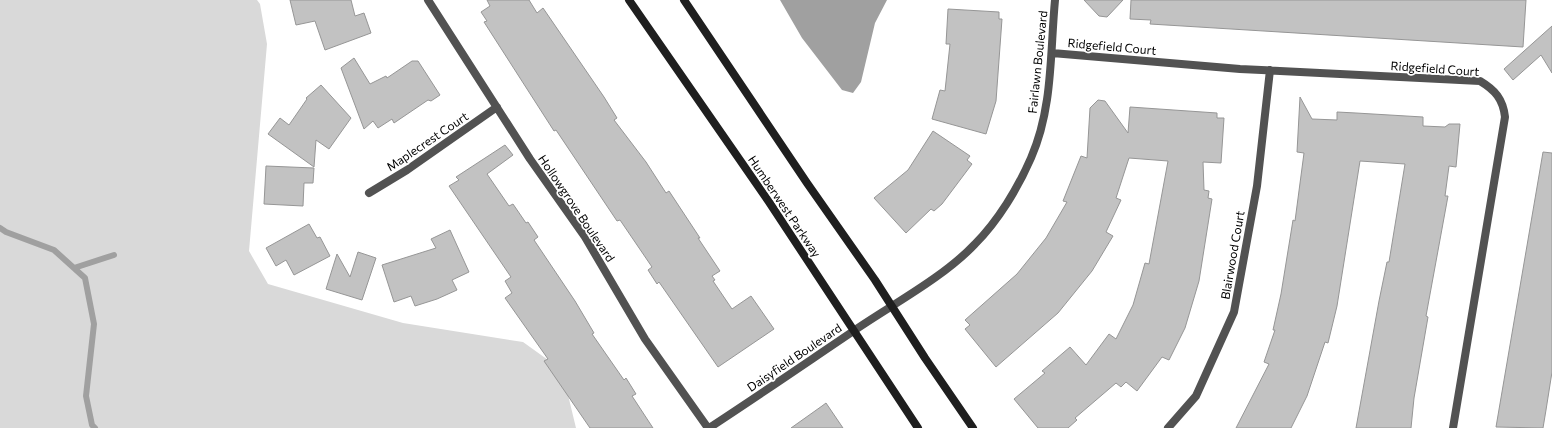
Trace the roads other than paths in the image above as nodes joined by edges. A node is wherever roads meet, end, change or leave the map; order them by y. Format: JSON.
{"nodes":[{"id":1,"x":428,"y":0,"type":"edge"},
{"id":2,"x":629,"y":0,"type":"edge"},
{"id":3,"x":684,"y":0,"type":"edge"},
{"id":4,"x":1055,"y":0,"type":"edge"},
{"id":5,"x":1052,"y":53,"type":"junction"},
{"id":6,"x":1270,"y":70,"type":"junction"},
{"id":7,"x":497,"y":107,"type":"junction"},
{"id":8,"x":370,"y":193,"type":"dead end"},
{"id":9,"x":892,"y":305,"type":"junction"},
{"id":10,"x":855,"y":330,"type":"junction"},
{"id":11,"x":709,"y":428,"type":"edge"},
{"id":12,"x":918,"y":428,"type":"edge"},
{"id":13,"x":973,"y":428,"type":"edge"},
{"id":14,"x":1168,"y":428,"type":"edge"},
{"id":15,"x":1453,"y":428,"type":"edge"}],
"edges":[{"from":1,"to":7,"type":"street","name":"Hollowgrove Boulevard"},
{"from":2,"to":10,"type":"main road","name":"Humberwest Parkway"},
{"from":3,"to":9,"type":"main road"},
{"from":4,"to":5,"type":"street","name":"Fairlawn Boulevard"},
{"from":5,"to":6,"type":"street","name":"Ridgefield Court"},
{"from":5,"to":9,"type":"street","name":"Fairlawn Boulevard"},
{"from":6,"to":14,"type":"street","name":"Blairwood Court"},
{"from":6,"to":15,"type":"street","name":"Ridgefield Court"},
{"from":7,"to":8,"type":"street","name":"Maplecrest Court"},
{"from":7,"to":11,"type":"street","name":"Hollowgrove Boulevard"},
{"from":9,"to":10,"type":"street","name":"Daisyfield Boulevard"},
{"from":9,"to":13,"type":"main road"},
{"from":10,"to":11,"type":"street","name":"Daisyfield Boulevard"},
{"from":10,"to":12,"type":"main road","name":"Humberwest Parkway"}]}
